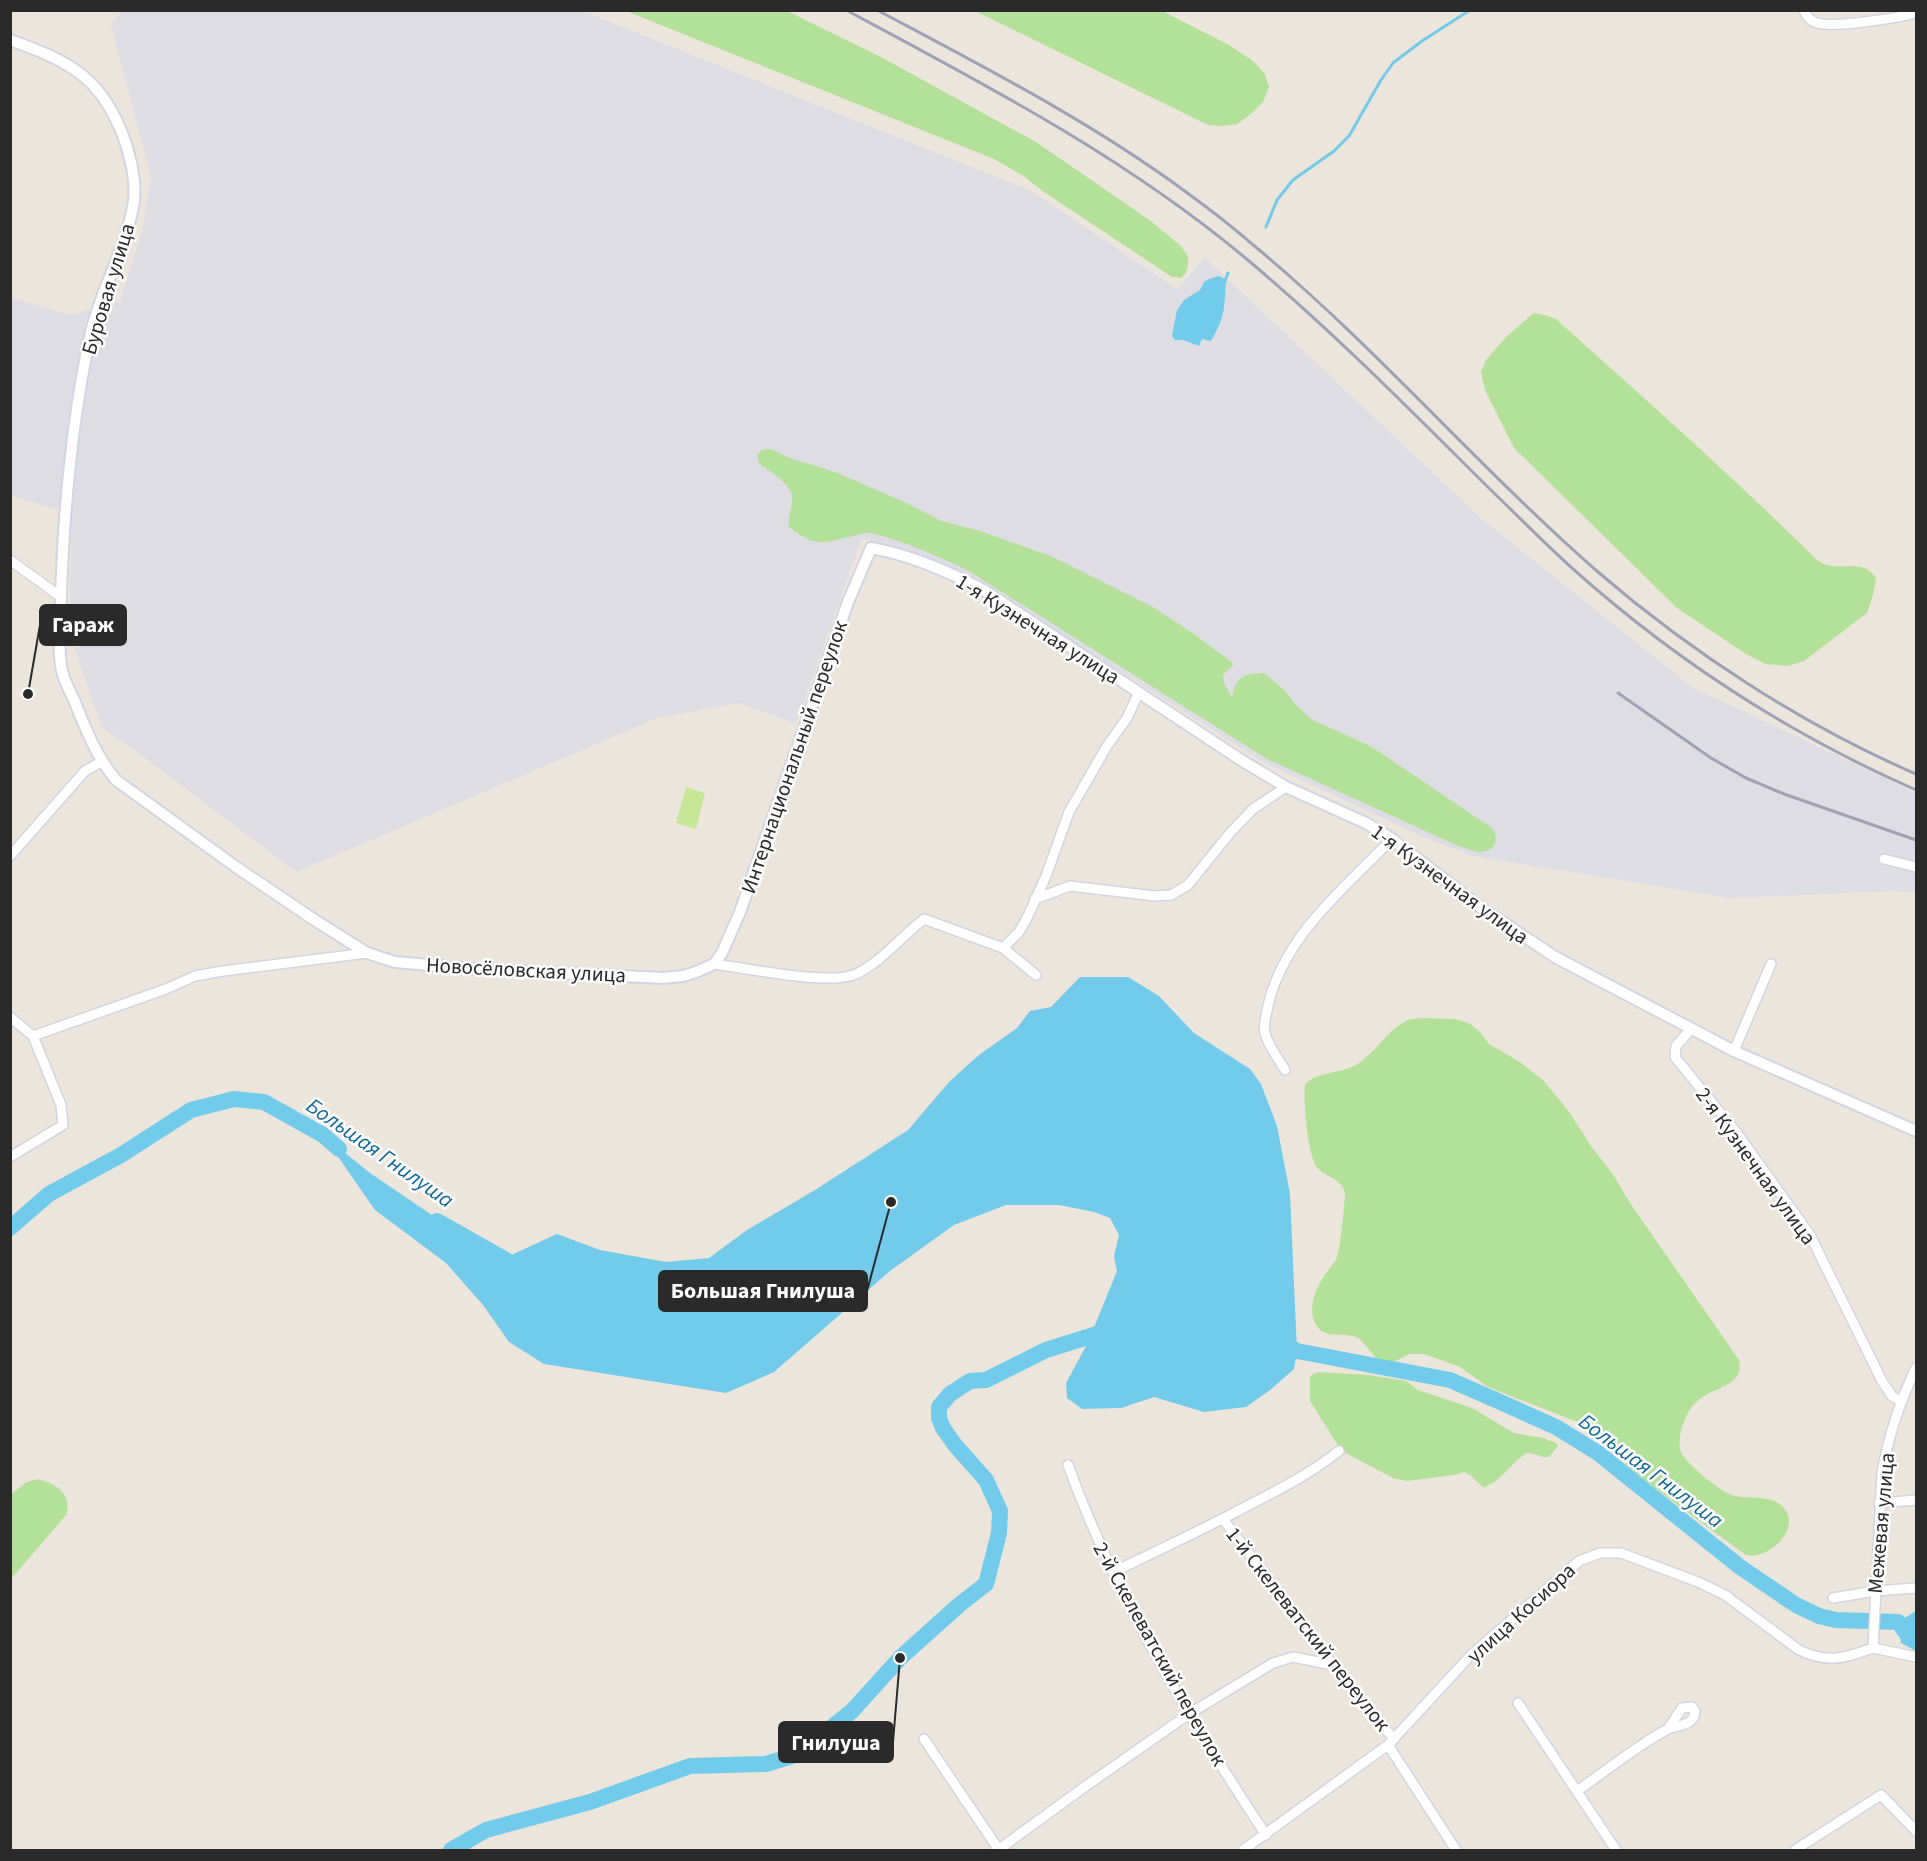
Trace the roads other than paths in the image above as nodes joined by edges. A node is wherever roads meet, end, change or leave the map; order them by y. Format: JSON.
{"nodes":[{"id":1,"x":1804,"y":10,"type":"edge"},
{"id":2,"x":1917,"y":13,"type":"edge"},
{"id":3,"x":10,"y":40,"type":"edge"},
{"id":4,"x":871,"y":548,"type":"joint"},
{"id":5,"x":10,"y":560,"type":"edge"},
{"id":6,"x":61,"y":597,"type":"junction"},
{"id":7,"x":1139,"y":692,"type":"junction"},
{"id":8,"x":101,"y":762,"type":"junction"},
{"id":9,"x":1286,"y":787,"type":"junction"},
{"id":10,"x":1392,"y":839,"type":"junction"},
{"id":11,"x":10,"y":856,"type":"edge"},
{"id":12,"x":1884,"y":859,"type":"dead end"},
{"id":13,"x":1917,"y":867,"type":"edge"},
{"id":14,"x":1035,"y":899,"type":"junction"},
{"id":15,"x":1003,"y":948,"type":"junction"},
{"id":16,"x":367,"y":953,"type":"junction"},
{"id":17,"x":714,"y":964,"type":"junction"},
{"id":18,"x":1771,"y":964,"type":"dead end"},
{"id":19,"x":1036,"y":975,"type":"dead end"},
{"id":20,"x":10,"y":1017,"type":"edge"},
{"id":21,"x":1691,"y":1029,"type":"junction"},
{"id":22,"x":33,"y":1036,"type":"junction"},
{"id":23,"x":1734,"y":1051,"type":"junction"},
{"id":24,"x":1285,"y":1070,"type":"dead end"},
{"id":25,"x":1917,"y":1131,"type":"edge"},
{"id":26,"x":10,"y":1156,"type":"edge"},
{"id":27,"x":1917,"y":1368,"type":"edge"},
{"id":28,"x":1900,"y":1401,"type":"junction"},
{"id":29,"x":1338,"y":1451,"type":"dead end"},
{"id":30,"x":1068,"y":1465,"type":"dead end"},
{"id":31,"x":1917,"y":1500,"type":"edge"},
{"id":32,"x":1879,"y":1503,"type":"junction"},
{"id":33,"x":1223,"y":1519,"type":"junction"},
{"id":34,"x":1113,"y":1572,"type":"junction"},
{"id":35,"x":1917,"y":1588,"type":"edge"},
{"id":36,"x":1875,"y":1591,"type":"junction"},
{"id":37,"x":1833,"y":1598,"type":"dead end"},
{"id":38,"x":1873,"y":1648,"type":"junction"},
{"id":39,"x":1917,"y":1657,"type":"edge"},
{"id":40,"x":1333,"y":1665,"type":"junction"},
{"id":41,"x":1518,"y":1703,"type":"dead end"},
{"id":42,"x":1189,"y":1714,"type":"junction"},
{"id":43,"x":1668,"y":1728,"type":"dead end"},
{"id":44,"x":924,"y":1739,"type":"dead end"},
{"id":45,"x":1391,"y":1742,"type":"junction"},
{"id":46,"x":1577,"y":1791,"type":"junction"},
{"id":47,"x":1917,"y":1831,"type":"edge"},
{"id":48,"x":1266,"y":1835,"type":"junction"},
{"id":49,"x":999,"y":1850,"type":"edge"},
{"id":50,"x":1243,"y":1851,"type":"edge"},
{"id":51,"x":1456,"y":1851,"type":"edge"},
{"id":52,"x":1616,"y":1851,"type":"edge"},
{"id":53,"x":1796,"y":1851,"type":"edge"}],
"edges":[{"from":1,"to":2,"type":"street"},
{"from":3,"to":6,"type":"street","name":"Буровая улица"},
{"from":4,"to":7,"type":"street","name":"1-я Кузнечная улица"},
{"from":4,"to":17,"type":"street","name":"Интернациональный переулок"},
{"from":5,"to":6,"type":"street"},
{"from":6,"to":8,"type":"street","name":"Буровая улица"},
{"from":7,"to":9,"type":"street","name":"1-я Кузнечная улица"},
{"from":7,"to":14,"type":"street"},
{"from":8,"to":11,"type":"street"},
{"from":8,"to":16,"type":"street","name":"Буровая улица"},
{"from":9,"to":10,"type":"street","name":"1-я Кузнечная улица"},
{"from":9,"to":14,"type":"street"},
{"from":10,"to":21,"type":"street","name":"1-я Кузнечная улица"},
{"from":10,"to":24,"type":"street"},
{"from":12,"to":13,"type":"street"},
{"from":14,"to":15,"type":"street"},
{"from":15,"to":17,"type":"street","name":"Новосёловская улица"},
{"from":15,"to":19,"type":"street","name":"Новосёловская улица"},
{"from":16,"to":17,"type":"street","name":"Новосёловская улица"},
{"from":16,"to":22,"type":"street","name":"Новосёловская улица"},
{"from":18,"to":23,"type":"street"},
{"from":20,"to":22,"type":"street"},
{"from":21,"to":23,"type":"street","name":"1-я Кузнечная улица"},
{"from":21,"to":28,"type":"street","name":"2-я Кузнечная улица"},
{"from":22,"to":26,"type":"street"},
{"from":23,"to":25,"type":"street","name":"1-я Кузнечная улица"},
{"from":27,"to":28,"type":"street","name":"Межевая улица"},
{"from":28,"to":32,"type":"street","name":"Межевая улица"},
{"from":29,"to":33,"type":"street"},
{"from":30,"to":34,"type":"street","name":"2-й Скелеватский переулок"},
{"from":31,"to":32,"type":"street"},
{"from":32,"to":36,"type":"street","name":"Межевая улица"},
{"from":33,"to":34,"type":"street"},
{"from":33,"to":40,"type":"street","name":"1-й Скелеватский переулок"},
{"from":34,"to":42,"type":"street","name":"2-й Скелеватский переулок"},
{"from":35,"to":36,"type":"street"},
{"from":36,"to":37,"type":"street"},
{"from":36,"to":38,"type":"street","name":"Межевая улица"},
{"from":38,"to":39,"type":"street"},
{"from":38,"to":45,"type":"street","name":"улица Косиора"},
{"from":40,"to":42,"type":"street"},
{"from":40,"to":45,"type":"street","name":"1-й Скелеватский переулок"},
{"from":41,"to":46,"type":"street"},
{"from":42,"to":48,"type":"street","name":"2-й Скелеватский переулок"},
{"from":42,"to":49,"type":"street"},
{"from":43,"to":46,"type":"street"},
{"from":44,"to":49,"type":"street"},
{"from":45,"to":48,"type":"street","name":"улица Косиора"},
{"from":45,"to":51,"type":"street","name":"1-й Скелеватский переулок"},
{"from":46,"to":52,"type":"street"},
{"from":47,"to":53,"type":"street"},
{"from":48,"to":50,"type":"street","name":"улица Косиора"}]}
